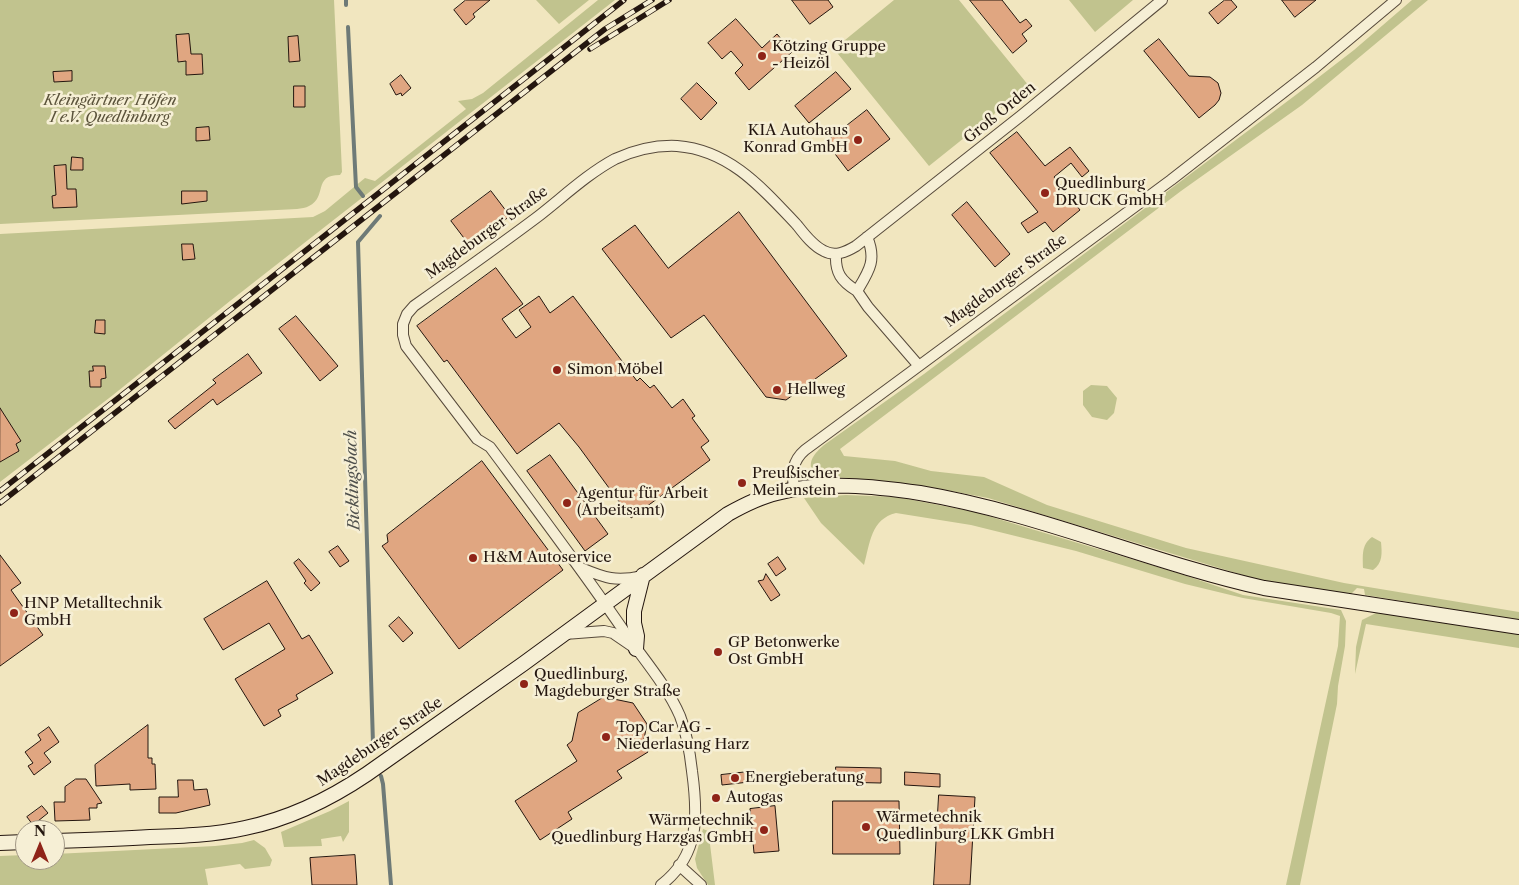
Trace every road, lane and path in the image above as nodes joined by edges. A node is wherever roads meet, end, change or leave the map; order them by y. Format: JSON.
{"nodes":[{"id":1,"x":1162,"y":0,"type":"edge"},
{"id":2,"x":1396,"y":0,"type":"edge"},
{"id":3,"x":867,"y":236,"type":"junction"},
{"id":4,"x":836,"y":254,"type":"junction"},
{"id":5,"x":857,"y":291,"type":"junction"},
{"id":6,"x":919,"y":366,"type":"junction"},
{"id":7,"x":794,"y":489,"type":"junction"},
{"id":8,"x":581,"y":568,"type":"junction"},
{"id":9,"x":643,"y":576,"type":"junction"},
{"id":10,"x":605,"y":604,"type":"junction"},
{"id":11,"x":1519,"y":627,"type":"edge"},
{"id":12,"x":564,"y":634,"type":"junction"},
{"id":13,"x":636,"y":649,"type":"junction"},
{"id":14,"x":65,"y":841,"type":"edge"},
{"id":15,"x":15,"y":842,"type":"edge"},
{"id":16,"x":0,"y":843,"type":"edge"},
{"id":17,"x":679,"y":865,"type":"junction"},
{"id":18,"x":660,"y":885,"type":"edge"},
{"id":19,"x":701,"y":885,"type":"edge"}],
"edges":[{"from":1,"to":3,"type":"street","name":"Groß Orden"},
{"from":2,"to":6,"type":"street","name":"Magdeburger Straße"},
{"from":3,"to":4,"type":"street","name":"Groß Orden"},
{"from":3,"to":5,"type":"street"},
{"from":4,"to":5,"type":"street"},
{"from":4,"to":8,"type":"street","name":"Magdeburger Straße"},
{"from":5,"to":6,"type":"street"},
{"from":6,"to":7,"type":"street","name":"Magdeburger Straße"},
{"from":7,"to":9,"type":"main road","name":"Magdeburger Straße"},
{"from":7,"to":11,"type":"main road"},
{"from":8,"to":9,"type":"street","name":"Magdeburger Straße"},
{"from":8,"to":10,"type":"street","name":"Magdeburger Straße"},
{"from":9,"to":10,"type":"main road","name":"Magdeburger Straße"},
{"from":9,"to":13,"type":"main road"},
{"from":10,"to":12,"type":"main road","name":"Magdeburger Straße"},
{"from":10,"to":13,"type":"street"},
{"from":12,"to":13,"type":"street"},
{"from":12,"to":14,"type":"main road","name":"Magdeburger Straße"},
{"from":13,"to":17,"type":"street"},
{"from":15,"to":16,"type":"main road"},
{"from":17,"to":18,"type":"street"},
{"from":17,"to":19,"type":"street"}]}
